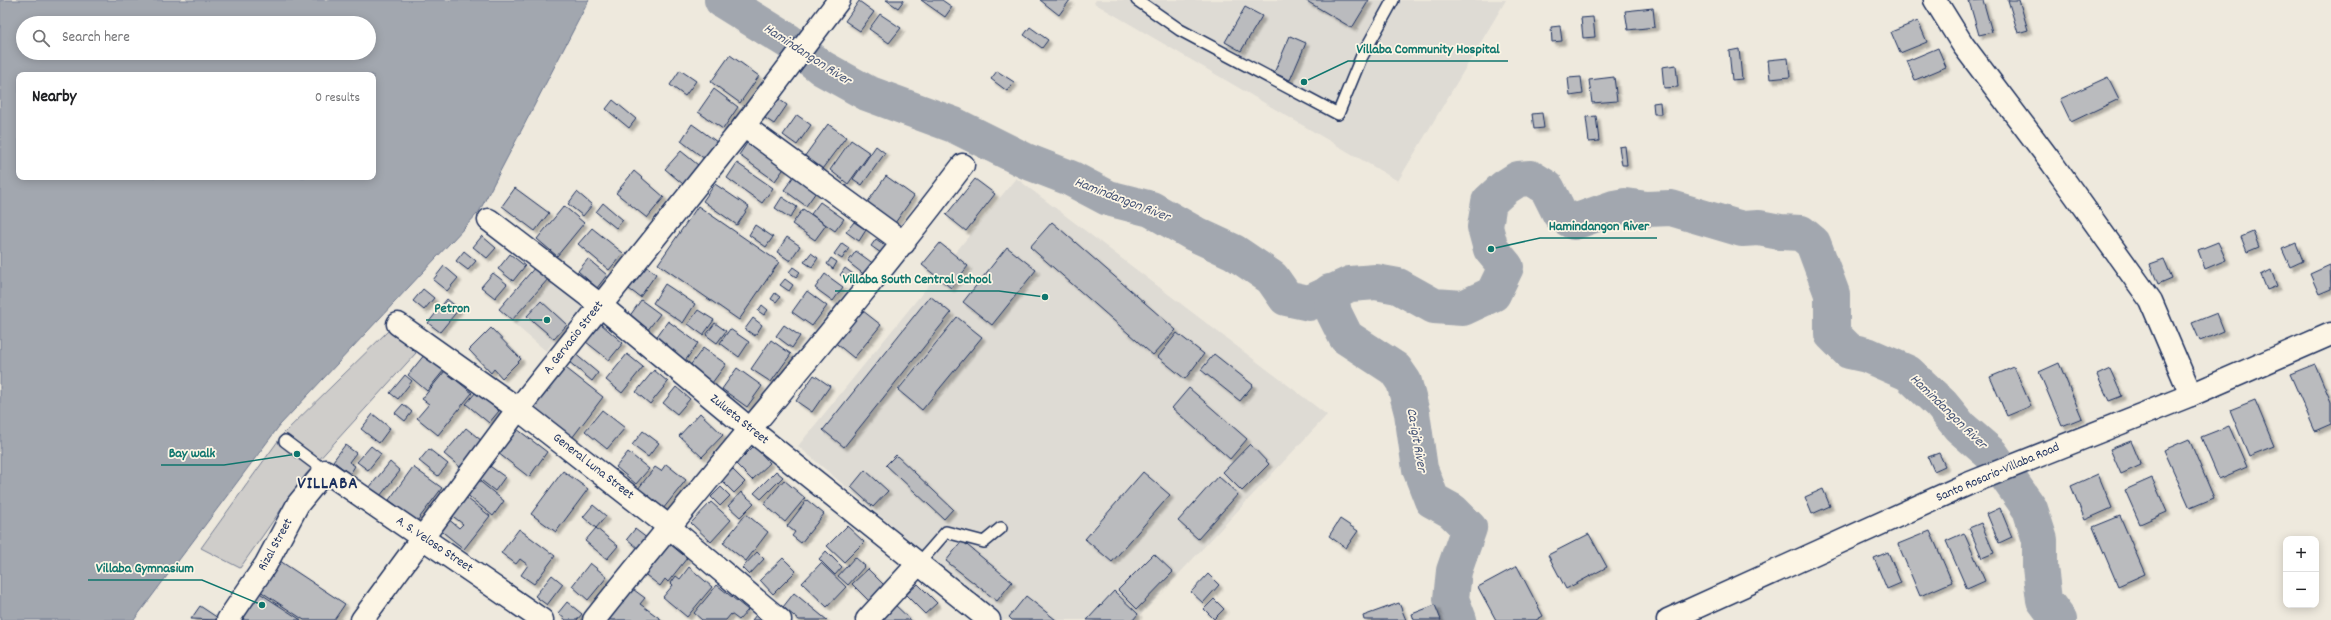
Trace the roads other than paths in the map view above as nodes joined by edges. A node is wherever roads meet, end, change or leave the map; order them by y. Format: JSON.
{"nodes":[{"id":1,"x":839,"y":0,"type":"edge"},
{"id":2,"x":1137,"y":0,"type":"edge"},
{"id":3,"x":1393,"y":0,"type":"edge"},
{"id":4,"x":1935,"y":0,"type":"edge"},
{"id":5,"x":744,"y":126,"type":"junction"},
{"id":6,"x":963,"y":165,"type":"dead end"},
{"id":7,"x":489,"y":220,"type":"dead end"},
{"id":8,"x":904,"y":242,"type":"junction"},
{"id":9,"x":600,"y":305,"type":"junction"},
{"id":10,"x":398,"y":324,"type":"dead end"},
{"id":11,"x":2331,"y":334,"type":"edge"},
{"id":12,"x":2191,"y":395,"type":"junction"},
{"id":13,"x":518,"y":409,"type":"junction"},
{"id":14,"x":751,"y":430,"type":"junction"},
{"id":15,"x":284,"y":441,"type":"dead end"},
{"id":16,"x":325,"y":471,"type":"junction"},
{"id":17,"x":668,"y":526,"type":"junction"},
{"id":18,"x":1001,"y":528,"type":"dead end"},
{"id":19,"x":423,"y":537,"type":"junction"},
{"id":20,"x":919,"y":562,"type":"junction"},
{"id":21,"x":228,"y":620,"type":"edge"},
{"id":22,"x":362,"y":620,"type":"edge"},
{"id":23,"x":542,"y":620,"type":"edge"},
{"id":24,"x":594,"y":620,"type":"edge"},
{"id":25,"x":780,"y":620,"type":"edge"},
{"id":26,"x":867,"y":620,"type":"edge"},
{"id":27,"x":989,"y":620,"type":"edge"},
{"id":28,"x":1668,"y":620,"type":"edge"}],
"edges":[{"from":1,"to":5,"type":"street","name":"A. Gervacio Street"},
{"from":2,"to":3,"type":"lane"},
{"from":4,"to":12,"type":"street"},
{"from":5,"to":8,"type":"street"},
{"from":5,"to":9,"type":"street","name":"A. Gervacio Street"},
{"from":6,"to":8,"type":"street"},
{"from":7,"to":9,"type":"street","name":"Zulueta Street"},
{"from":8,"to":14,"type":"street"},
{"from":9,"to":13,"type":"street","name":"A. Gervacio Street"},
{"from":9,"to":14,"type":"street","name":"Zulueta Street"},
{"from":10,"to":13,"type":"street","name":"General Luna Street"},
{"from":11,"to":12,"type":"street","name":"Santo Rosario-Villaba Road"},
{"from":12,"to":28,"type":"street","name":"Santo Rosario-Villaba Road"},
{"from":13,"to":17,"type":"street","name":"General Luna Street"},
{"from":13,"to":19,"type":"street","name":"A. Gervacio Street"},
{"from":14,"to":17,"type":"street"},
{"from":14,"to":20,"type":"street","name":"Zulueta Street"},
{"from":15,"to":16,"type":"lane"},
{"from":16,"to":19,"type":"street","name":"A. S. Veloso Street"},
{"from":16,"to":21,"type":"street","name":"Rizal Street"},
{"from":17,"to":24,"type":"street"},
{"from":17,"to":25,"type":"street","name":"General Luna Street"},
{"from":18,"to":20,"type":"lane"},
{"from":19,"to":22,"type":"street","name":"A. Gervacio Street"},
{"from":19,"to":23,"type":"street","name":"A. S. Veloso Street"},
{"from":20,"to":26,"type":"street"},
{"from":20,"to":27,"type":"street","name":"Zulueta Street"}]}
